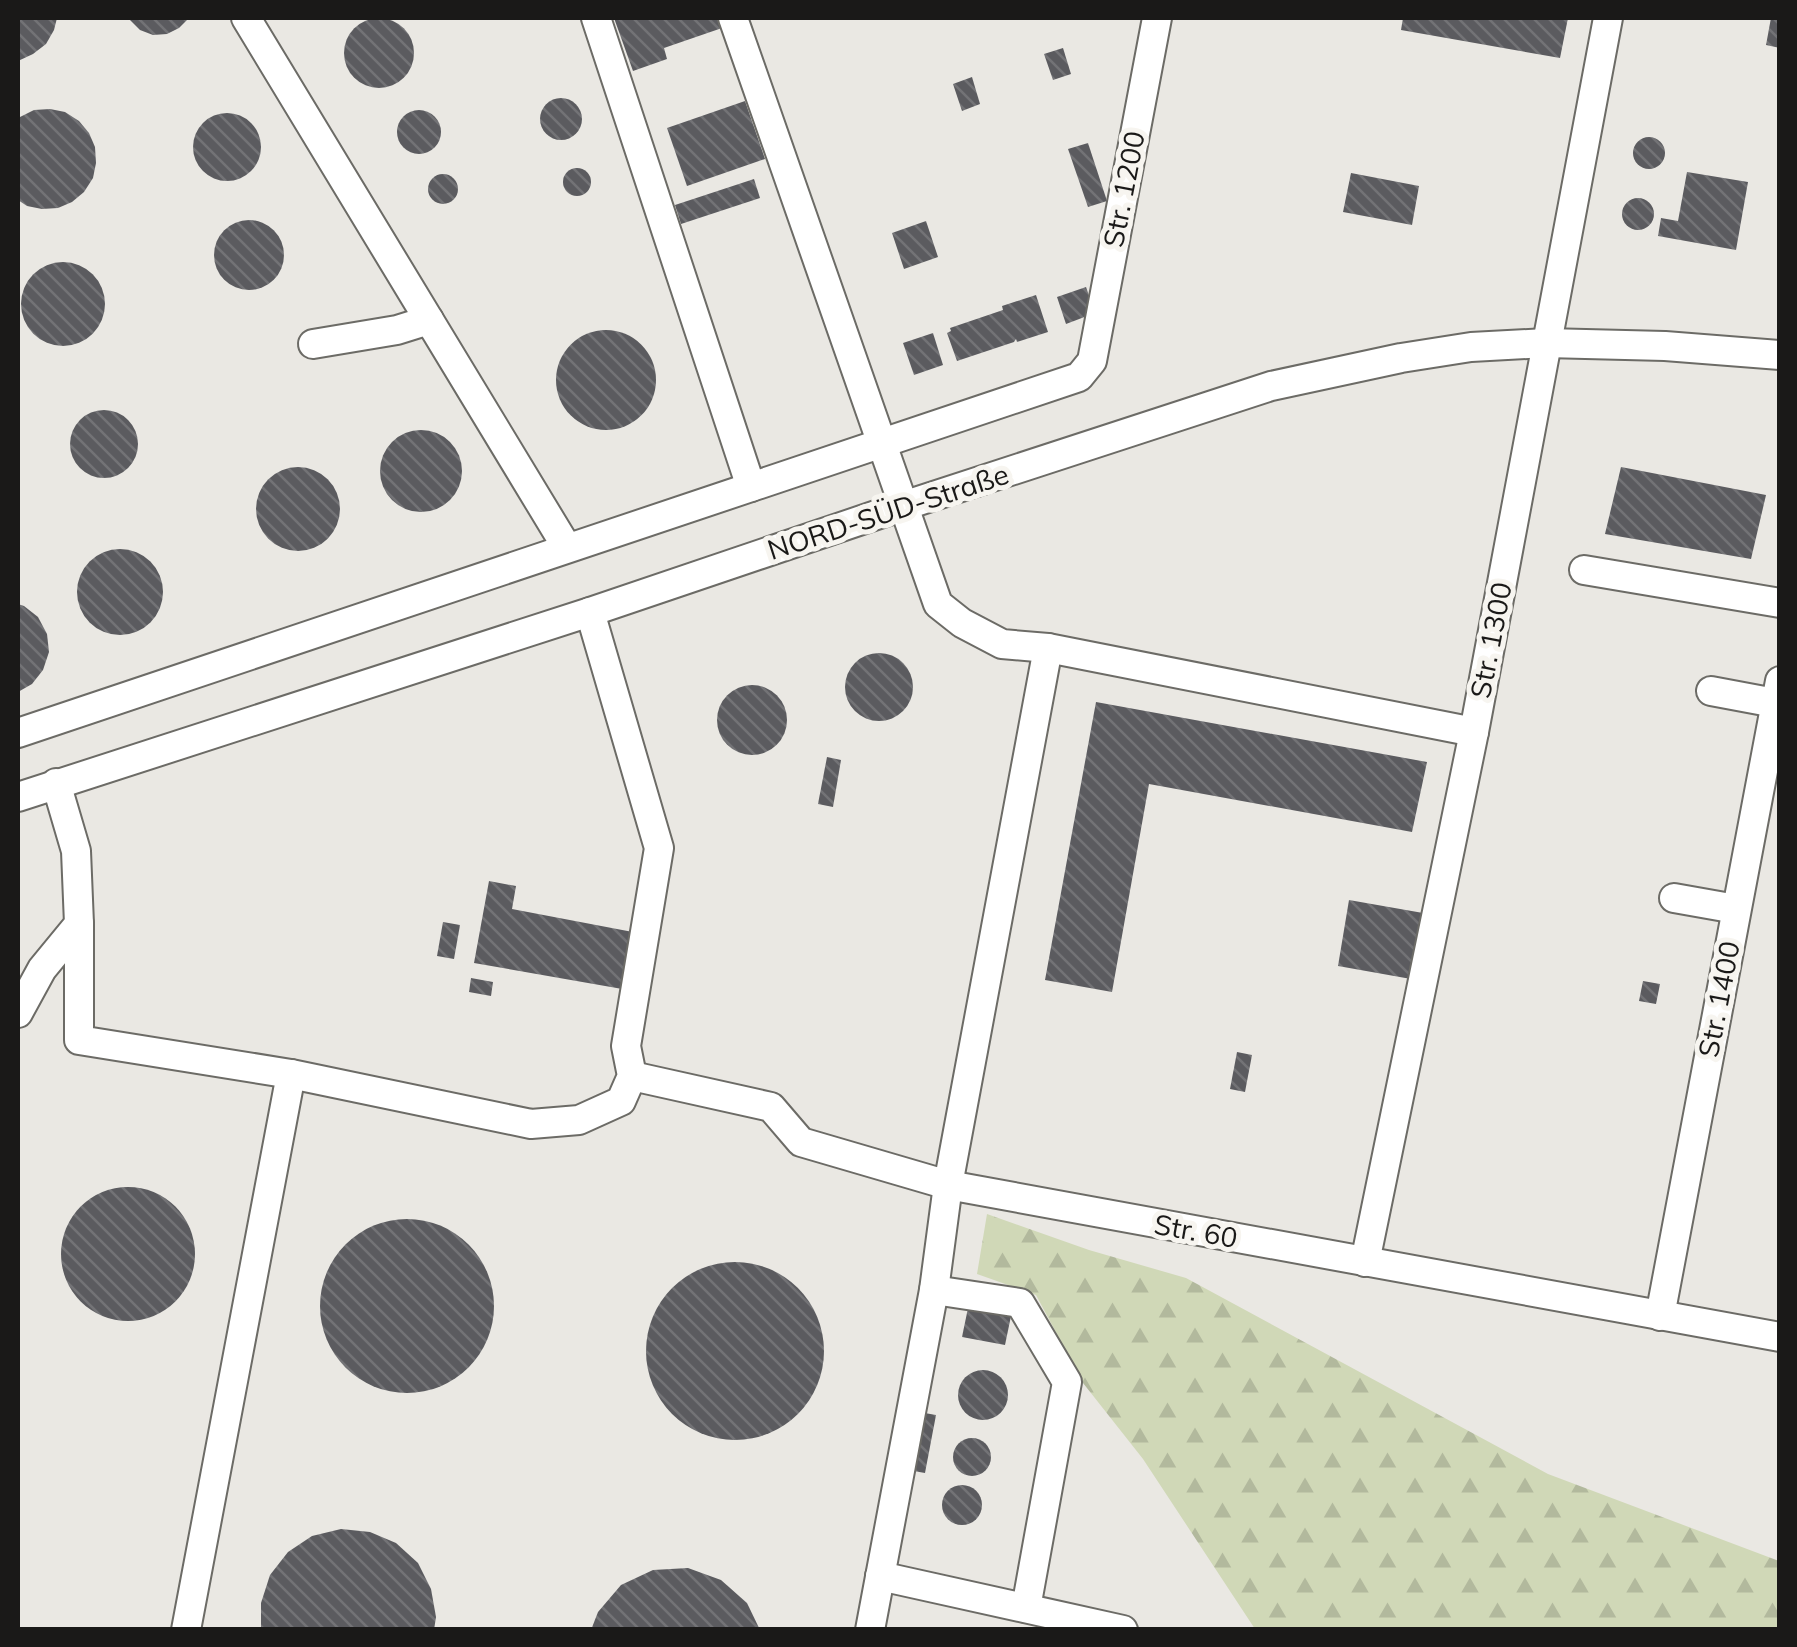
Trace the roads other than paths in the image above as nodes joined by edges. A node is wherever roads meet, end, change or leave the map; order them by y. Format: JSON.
{"nodes":[{"id":1,"x":246,"y":18,"type":"edge"},
{"id":2,"x":596,"y":18,"type":"edge"},
{"id":3,"x":733,"y":18,"type":"edge"},
{"id":4,"x":1157,"y":18,"type":"edge"},
{"id":5,"x":1608,"y":18,"type":"edge"},
{"id":6,"x":429,"y":320,"type":"junction"},
{"id":7,"x":1546,"y":343,"type":"junction"},
{"id":8,"x":314,"y":344,"type":"dead end"},
{"id":9,"x":1780,"y":355,"type":"edge"},
{"id":10,"x":884,"y":442,"type":"junction"},
{"id":11,"x":751,"y":487,"type":"junction"},
{"id":12,"x":905,"y":506,"type":"junction"},
{"id":13,"x":566,"y":546,"type":"junction"},
{"id":14,"x":1584,"y":570,"type":"dead end"},
{"id":15,"x":1780,"y":603,"type":"edge"},
{"id":16,"x":590,"y":612,"type":"junction"},
{"id":17,"x":1048,"y":648,"type":"junction"},
{"id":18,"x":1710,"y":691,"type":"dead end"},
{"id":19,"x":1778,"y":692,"type":"edge"},
{"id":20,"x":1474,"y":732,"type":"junction"},
{"id":21,"x":18,"y":733,"type":"edge"},
{"id":22,"x":56,"y":783,"type":"junction"},
{"id":23,"x":18,"y":796,"type":"edge"},
{"id":24,"x":1674,"y":898,"type":"dead end"},
{"id":25,"x":1736,"y":909,"type":"junction"},
{"id":26,"x":79,"y":924,"type":"junction"},
{"id":27,"x":18,"y":1013,"type":"edge"},
{"id":28,"x":291,"y":1074,"type":"junction"},
{"id":29,"x":632,"y":1076,"type":"junction"},
{"id":30,"x":948,"y":1185,"type":"junction"},
{"id":31,"x":1365,"y":1262,"type":"junction"},
{"id":32,"x":934,"y":1290,"type":"junction"},
{"id":33,"x":1660,"y":1316,"type":"junction"},
{"id":34,"x":1780,"y":1337,"type":"edge"},
{"id":35,"x":880,"y":1576,"type":"junction"},
{"id":36,"x":1026,"y":1608,"type":"junction"},
{"id":37,"x":186,"y":1630,"type":"edge"},
{"id":38,"x":870,"y":1630,"type":"edge"},
{"id":39,"x":1124,"y":1630,"type":"edge"}],
"edges":[{"from":1,"to":6,"type":"lane"},
{"from":2,"to":11,"type":"lane"},
{"from":3,"to":10,"type":"lane"},
{"from":4,"to":10,"type":"lane","name":"Str. 1200"},
{"from":5,"to":7,"type":"lane","name":"Str. 1300"},
{"from":6,"to":8,"type":"lane"},
{"from":6,"to":13,"type":"lane"},
{"from":7,"to":9,"type":"lane","name":"NORD-SÜD-Straße"},
{"from":7,"to":12,"type":"lane","name":"NORD-SÜD-Straße"},
{"from":7,"to":20,"type":"lane","name":"Str. 1300"},
{"from":10,"to":11,"type":"lane"},
{"from":10,"to":12,"type":"lane"},
{"from":11,"to":13,"type":"lane"},
{"from":12,"to":16,"type":"lane","name":"NORD-SÜD-Straße"},
{"from":12,"to":17,"type":"lane"},
{"from":13,"to":21,"type":"lane"},
{"from":14,"to":15,"type":"lane"},
{"from":16,"to":22,"type":"lane","name":"NORD-SÜD-Straße"},
{"from":16,"to":29,"type":"lane"},
{"from":17,"to":20,"type":"lane"},
{"from":17,"to":30,"type":"lane"},
{"from":18,"to":19,"type":"lane"},
{"from":19,"to":25,"type":"lane","name":"Str. 1400"},
{"from":20,"to":31,"type":"lane","name":"Str. 1300"},
{"from":22,"to":23,"type":"lane","name":"NORD-SÜD-Straße"},
{"from":22,"to":26,"type":"lane"},
{"from":24,"to":25,"type":"lane"},
{"from":25,"to":33,"type":"lane","name":"Str. 1400"},
{"from":26,"to":27,"type":"lane"},
{"from":26,"to":28,"type":"lane"},
{"from":28,"to":29,"type":"lane"},
{"from":28,"to":37,"type":"lane"},
{"from":29,"to":30,"type":"lane","name":"Str. 60"},
{"from":30,"to":31,"type":"lane","name":"Str. 60"},
{"from":30,"to":32,"type":"lane"},
{"from":31,"to":33,"type":"lane","name":"Str. 60"},
{"from":32,"to":35,"type":"lane"},
{"from":32,"to":36,"type":"lane"},
{"from":33,"to":34,"type":"lane","name":"Str. 60"},
{"from":35,"to":36,"type":"lane"},
{"from":35,"to":38,"type":"lane"},
{"from":36,"to":39,"type":"lane"}]}
